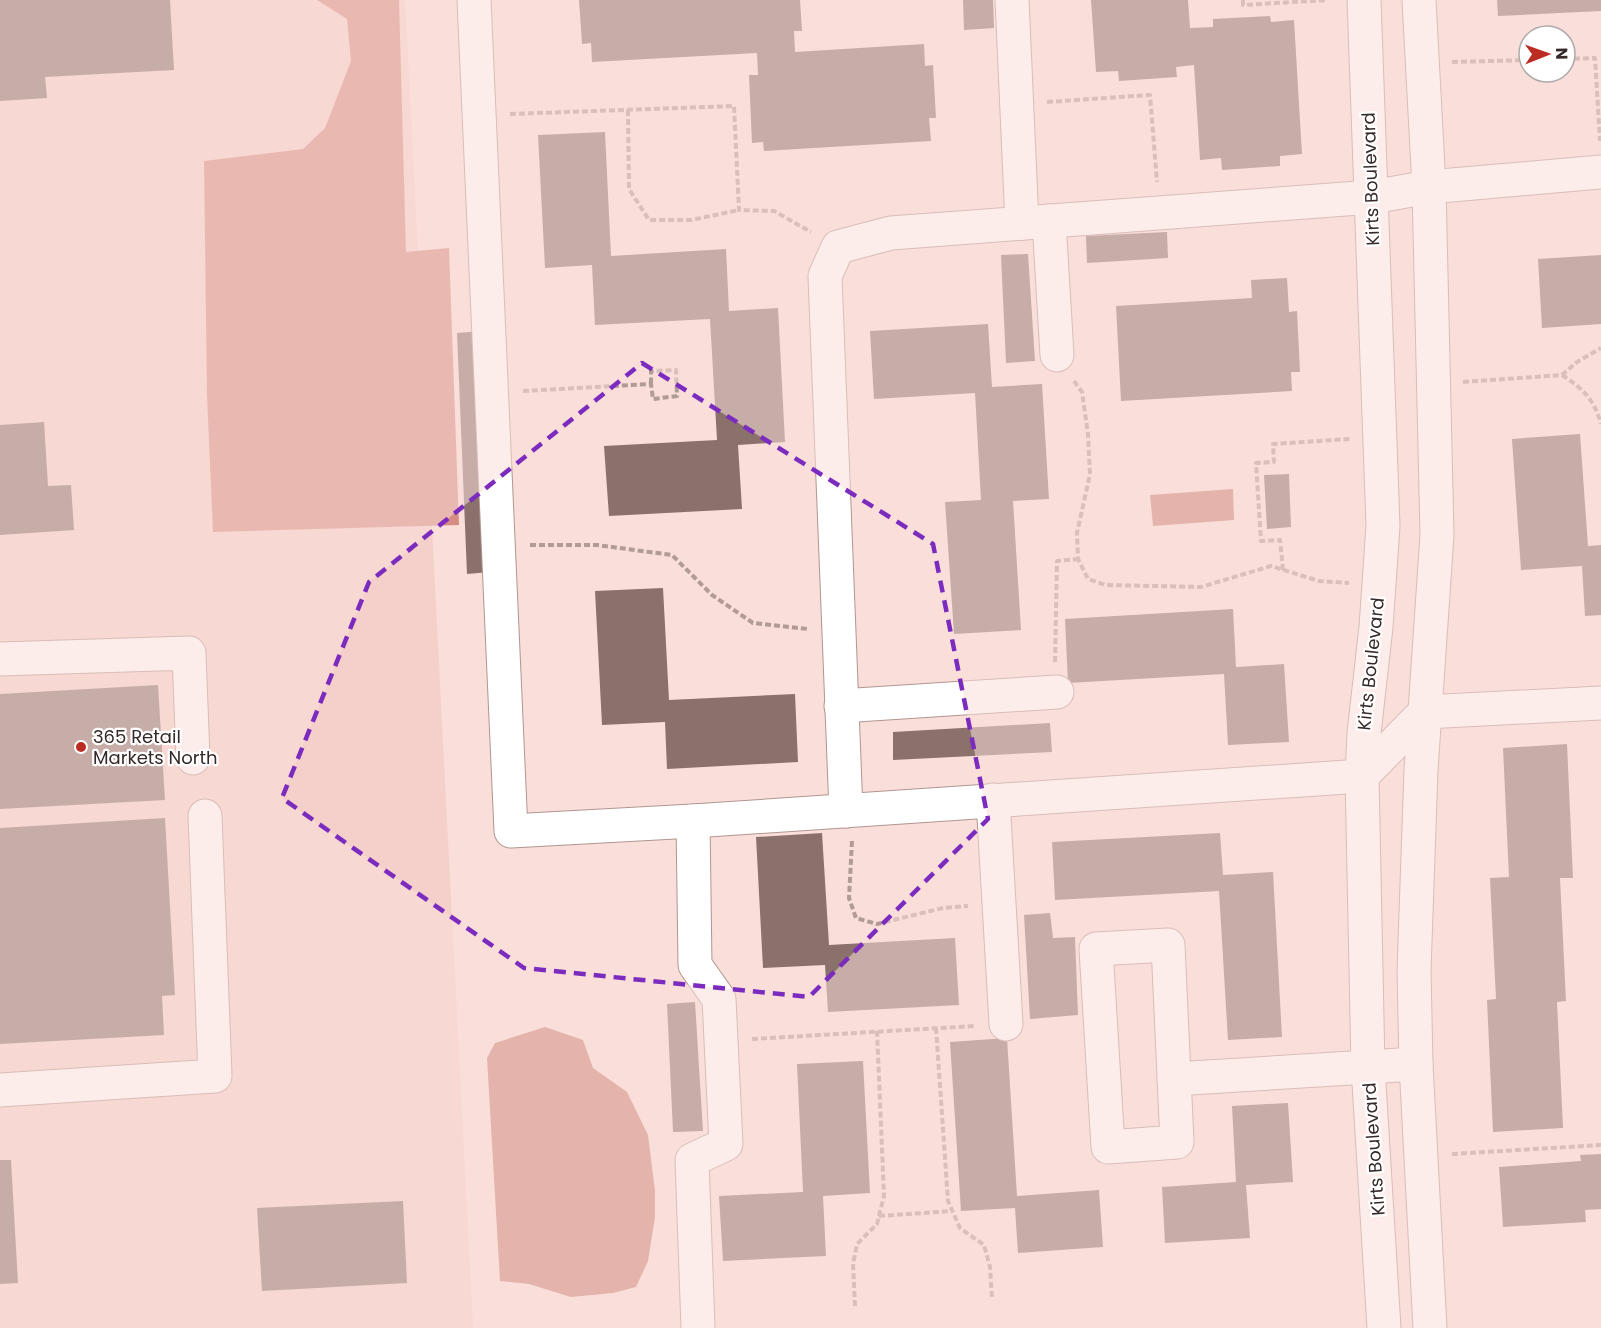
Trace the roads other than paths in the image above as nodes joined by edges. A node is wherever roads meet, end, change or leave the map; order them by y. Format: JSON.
{"nodes":[{"id":1,"x":474,"y":0,"type":"edge"},
{"id":2,"x":1012,"y":0,"type":"edge"},
{"id":3,"x":1364,"y":0,"type":"edge"},
{"id":4,"x":1419,"y":0,"type":"edge"},
{"id":5,"x":1601,"y":157,"type":"edge"},
{"id":6,"x":1429,"y":187,"type":"junction"},
{"id":7,"x":1372,"y":197,"type":"junction"},
{"id":8,"x":1035,"y":222,"type":"junction"},
{"id":9,"x":1058,"y":355,"type":"road end"},
{"id":10,"x":0,"y":659,"type":"edge"},
{"id":11,"x":1057,"y":692,"type":"road end"},
{"id":12,"x":1601,"y":703,"type":"edge"},
{"id":13,"x":841,"y":706,"type":"junction"},
{"id":14,"x":1425,"y":712,"type":"junction"},
{"id":15,"x":193,"y":758,"type":"dead end"},
{"id":16,"x":1362,"y":776,"type":"junction"},
{"id":17,"x":993,"y":800,"type":"junction"},
{"id":18,"x":848,"y":810,"type":"junction"},
{"id":19,"x":205,"y":816,"type":"dead end"},
{"id":20,"x":693,"y":821,"type":"junction"},
{"id":21,"x":1006,"y":1024,"type":"road end"},
{"id":22,"x":1416,"y":1064,"type":"junction"},
{"id":23,"x":1368,"y":1067,"type":"junction"},
{"id":24,"x":1174,"y":1079,"type":"junction"},
{"id":25,"x":0,"y":1090,"type":"edge"},
{"id":26,"x":698,"y":1328,"type":"edge"},
{"id":27,"x":1384,"y":1328,"type":"edge"},
{"id":28,"x":1430,"y":1328,"type":"edge"}],
"edges":[{"from":1,"to":20,"type":"street"},
{"from":2,"to":8,"type":"street"},
{"from":3,"to":7,"type":"street","name":"Kirts Boulevard"},
{"from":4,"to":6,"type":"street"},
{"from":5,"to":6,"type":"street"},
{"from":6,"to":7,"type":"street"},
{"from":6,"to":14,"type":"street"},
{"from":7,"to":8,"type":"street"},
{"from":7,"to":16,"type":"street","name":"Kirts Boulevard"},
{"from":8,"to":9,"type":"street"},
{"from":8,"to":13,"type":"street"},
{"from":10,"to":15,"type":"street"},
{"from":11,"to":13,"type":"street"},
{"from":12,"to":14,"type":"street"},
{"from":13,"to":18,"type":"street"},
{"from":14,"to":16,"type":"street"},
{"from":14,"to":22,"type":"street"},
{"from":16,"to":17,"type":"street"},
{"from":16,"to":23,"type":"street","name":"Kirts Boulevard"},
{"from":17,"to":18,"type":"street"},
{"from":17,"to":21,"type":"street"},
{"from":18,"to":20,"type":"street"},
{"from":19,"to":25,"type":"street"},
{"from":20,"to":26,"type":"street"},
{"from":22,"to":23,"type":"street"},
{"from":22,"to":28,"type":"street"},
{"from":23,"to":24,"type":"street"},
{"from":23,"to":27,"type":"street","name":"Kirts Boulevard"},
{"from":24,"to":24,"type":"street"}]}
